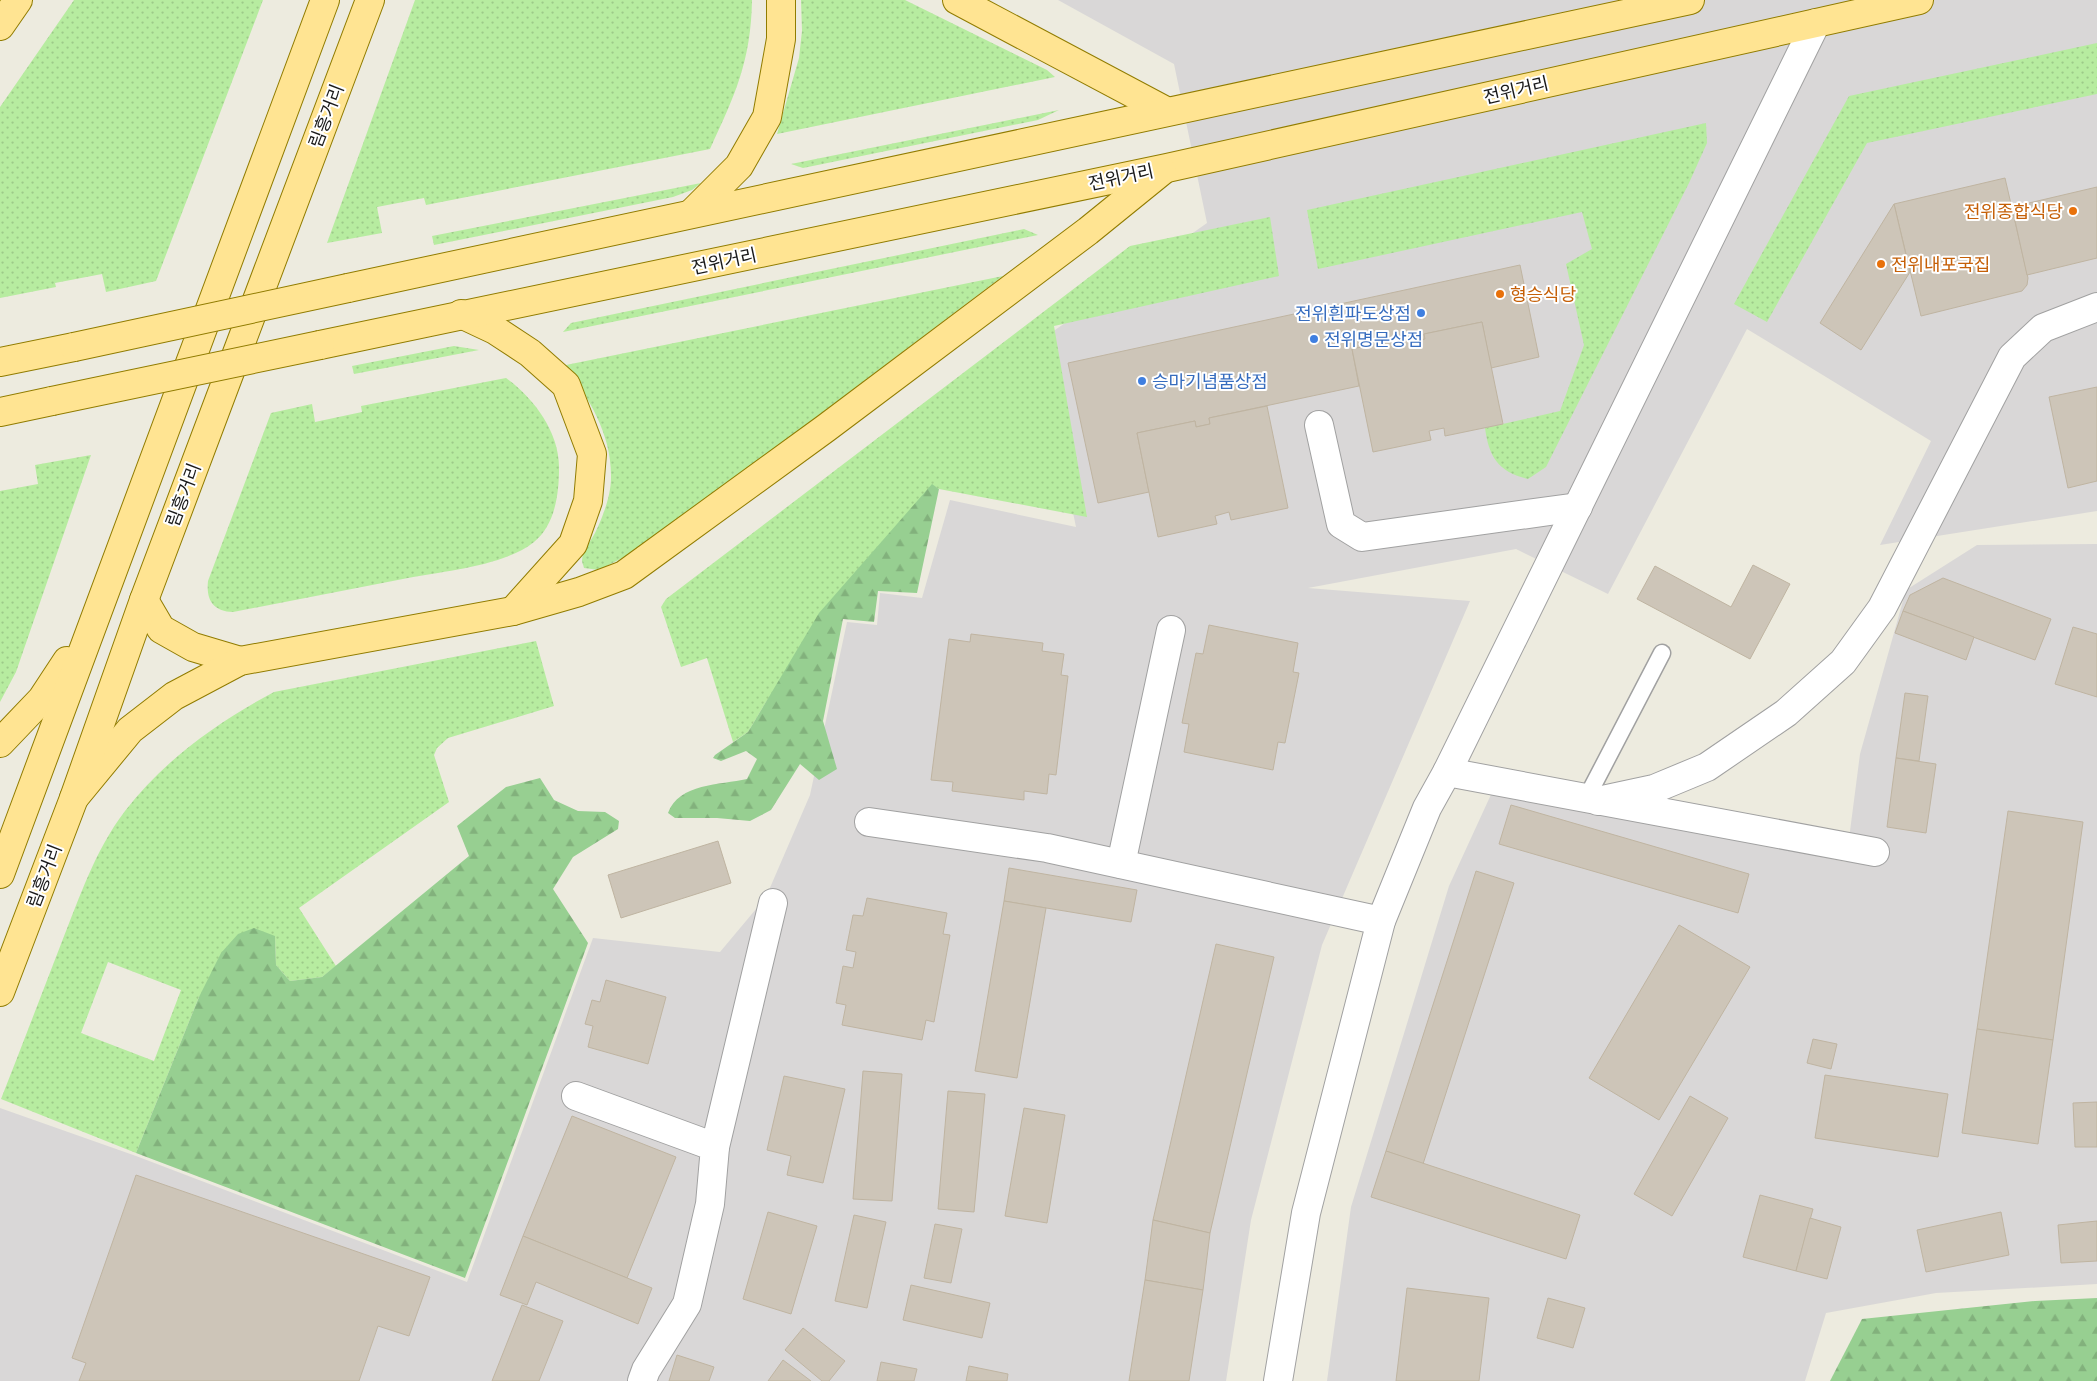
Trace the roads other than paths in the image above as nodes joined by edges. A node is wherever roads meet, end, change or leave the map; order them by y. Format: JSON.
{"nodes":[{"id":1,"x":18,"y":0,"type":"edge"},
{"id":2,"x":325,"y":0,"type":"edge"},
{"id":3,"x":370,"y":0,"type":"edge"},
{"id":4,"x":781,"y":0,"type":"edge"},
{"id":5,"x":957,"y":0,"type":"edge"},
{"id":6,"x":1690,"y":0,"type":"edge"},
{"id":7,"x":1919,"y":0,"type":"edge"},
{"id":8,"x":1816,"y":23,"type":"junction"},
{"id":9,"x":0,"y":26,"type":"edge"},
{"id":10,"x":1166,"y":112,"type":"junction"},
{"id":11,"x":1167,"y":168,"type":"junction"},
{"id":12,"x":692,"y":213,"type":"junction"},
{"id":13,"x":2097,"y":308,"type":"edge"},
{"id":14,"x":461,"y":314,"type":"junction"},
{"id":15,"x":1,"y":362,"type":"edge"},
{"id":16,"x":0,"y":412,"type":"edge"},
{"id":17,"x":1319,"y":425,"type":"dead end"},
{"id":18,"x":1578,"y":507,"type":"junction"},
{"id":19,"x":144,"y":600,"type":"junction"},
{"id":20,"x":513,"y":611,"type":"junction"},
{"id":21,"x":96,"y":615,"type":"junction"},
{"id":22,"x":1171,"y":630,"type":"dead end"},
{"id":23,"x":1662,"y":653,"type":"dead end"},
{"id":24,"x":240,"y":661,"type":"junction"},
{"id":25,"x":0,"y":742,"type":"edge"},
{"id":26,"x":1447,"y":772,"type":"junction"},
{"id":27,"x":74,"y":798,"type":"junction"},
{"id":28,"x":1592,"y":800,"type":"junction"},
{"id":29,"x":870,"y":822,"type":"dead end"},
{"id":30,"x":1875,"y":852,"type":"dead end"},
{"id":31,"x":1122,"y":864,"type":"junction"},
{"id":32,"x":0,"y":874,"type":"edge"},
{"id":33,"x":773,"y":903,"type":"dead end"},
{"id":34,"x":1381,"y":921,"type":"junction"},
{"id":35,"x":0,"y":992,"type":"edge"},
{"id":36,"x":576,"y":1096,"type":"dead end"},
{"id":37,"x":715,"y":1147,"type":"junction"},
{"id":38,"x":642,"y":1381,"type":"edge"},
{"id":39,"x":1278,"y":1381,"type":"edge"}],
"edges":[{"from":1,"to":9,"type":"main road"},
{"from":2,"to":21,"type":"main road"},
{"from":3,"to":19,"type":"main road","name":"림흥거리"},
{"from":4,"to":12,"type":"main road"},
{"from":5,"to":10,"type":"main road"},
{"from":6,"to":10,"type":"main road"},
{"from":7,"to":8,"type":"main road","name":"전위거리"},
{"from":8,"to":11,"type":"main road","name":"전위거리"},
{"from":8,"to":18,"type":"street"},
{"from":10,"to":12,"type":"main road"},
{"from":11,"to":14,"type":"main road","name":"전위거리"},
{"from":11,"to":20,"type":"main road"},
{"from":12,"to":15,"type":"main road","bridge":true},
{"from":13,"to":28,"type":"street"},
{"from":14,"to":16,"type":"main road","name":"전위거리","bridge":true},
{"from":14,"to":20,"type":"main road"},
{"from":17,"to":18,"type":"street"},
{"from":18,"to":26,"type":"street"},
{"from":19,"to":24,"type":"main road"},
{"from":19,"to":27,"type":"main road","name":"림흥거리"},
{"from":20,"to":24,"type":"main road"},
{"from":21,"to":25,"type":"main road"},
{"from":21,"to":32,"type":"main road"},
{"from":22,"to":31,"type":"street"},
{"from":23,"to":28,"type":"lane"},
{"from":24,"to":27,"type":"main road"},
{"from":26,"to":28,"type":"street"},
{"from":26,"to":34,"type":"street"},
{"from":27,"to":35,"type":"main road","name":"림흥거리"},
{"from":28,"to":30,"type":"street"},
{"from":29,"to":31,"type":"street"},
{"from":31,"to":34,"type":"street"},
{"from":33,"to":37,"type":"street"},
{"from":34,"to":39,"type":"street"},
{"from":36,"to":37,"type":"street"},
{"from":37,"to":38,"type":"street"}]}
